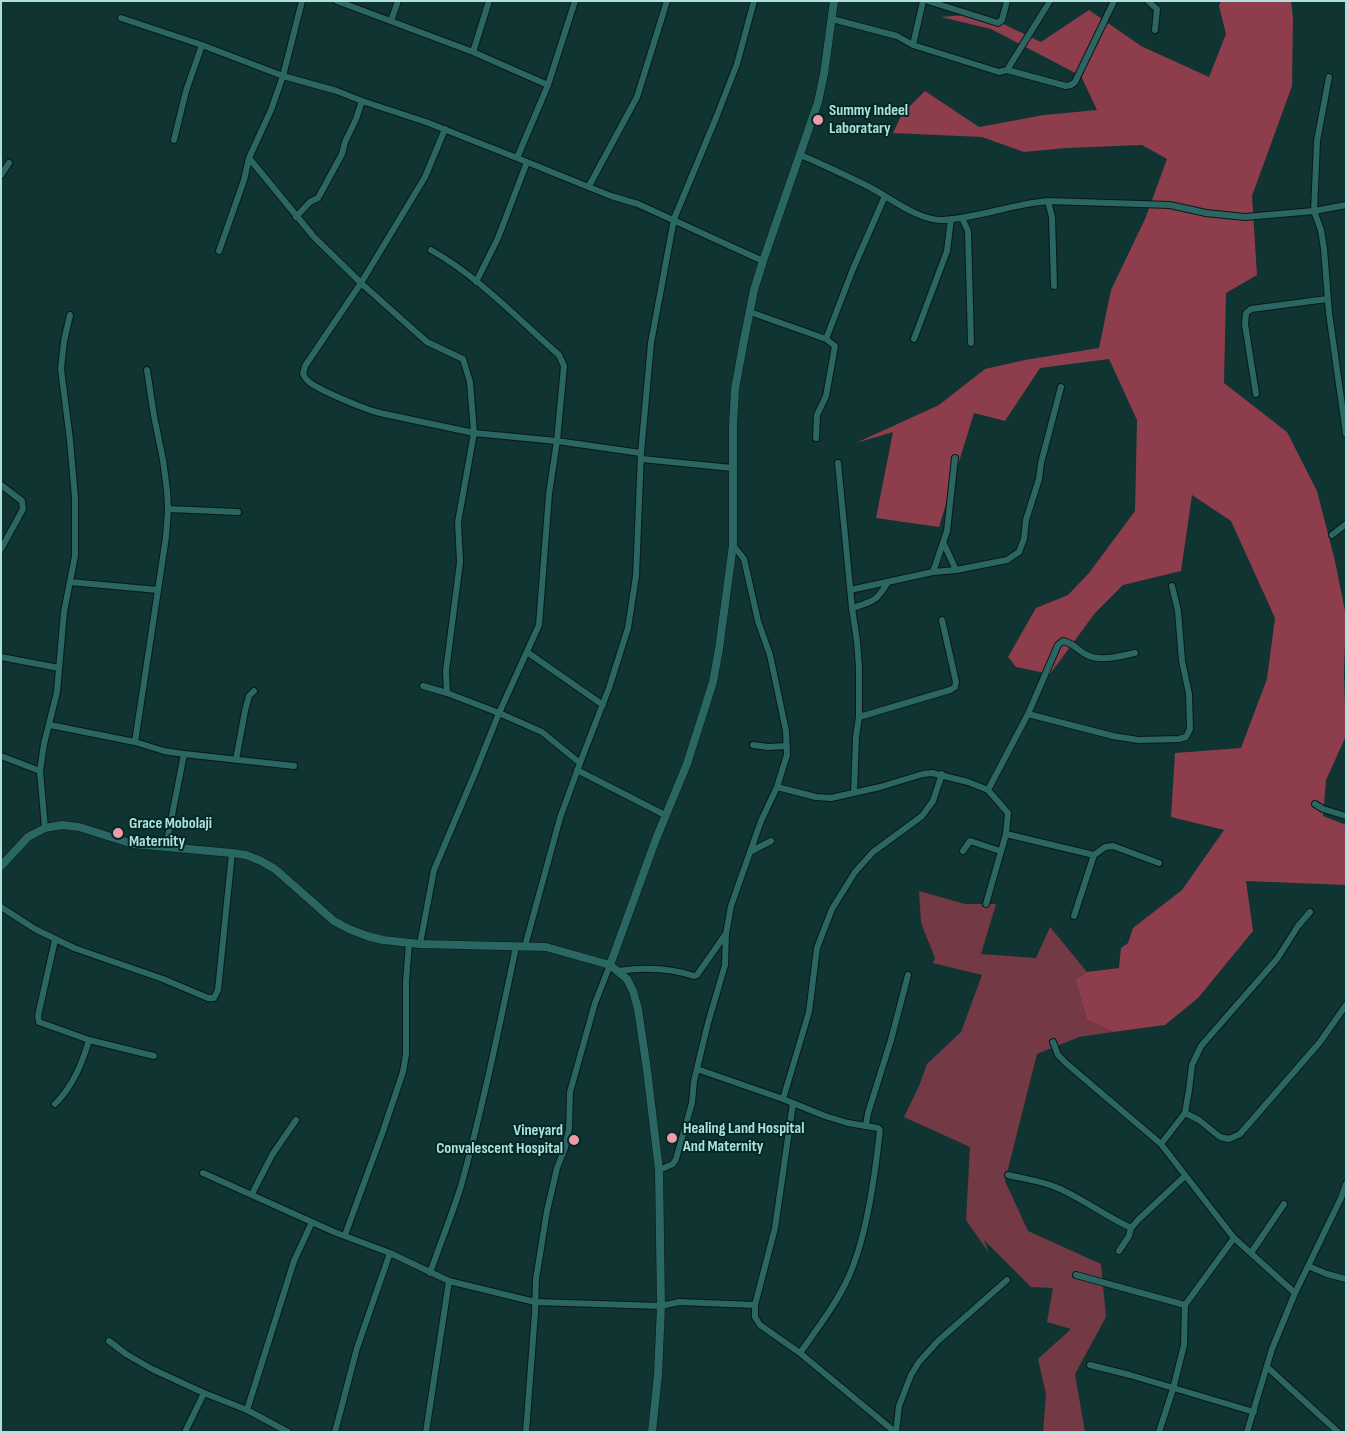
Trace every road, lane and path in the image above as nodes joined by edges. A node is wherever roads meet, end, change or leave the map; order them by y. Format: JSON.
{"nodes":[{"id":1,"x":302,"y":1,"type":"edge"},
{"id":2,"x":338,"y":1,"type":"edge"},
{"id":3,"x":398,"y":1,"type":"edge"},
{"id":4,"x":489,"y":1,"type":"edge"},
{"id":5,"x":575,"y":1,"type":"edge"},
{"id":6,"x":667,"y":1,"type":"edge"},
{"id":7,"x":754,"y":1,"type":"edge"},
{"id":8,"x":834,"y":1,"type":"edge"},
{"id":9,"x":923,"y":1,"type":"edge"},
{"id":10,"x":928,"y":1,"type":"edge"},
{"id":11,"x":1007,"y":1,"type":"edge"},
{"id":12,"x":1050,"y":1,"type":"edge"},
{"id":13,"x":1114,"y":1,"type":"edge"},
{"id":14,"x":1148,"y":1,"type":"edge"},
{"id":15,"x":121,"y":18,"type":"dead end"},
{"id":16,"x":832,"y":19,"type":"junction"},
{"id":17,"x":391,"y":21,"type":"junction"},
{"id":18,"x":1156,"y":30,"type":"dead end"},
{"id":19,"x":202,"y":45,"type":"junction"},
{"id":20,"x":913,"y":45,"type":"junction"},
{"id":21,"x":474,"y":52,"type":"junction"},
{"id":22,"x":1007,"y":70,"type":"junction"},
{"id":23,"x":283,"y":76,"type":"junction"},
{"id":24,"x":1329,"y":77,"type":"dead end"},
{"id":25,"x":548,"y":85,"type":"junction"},
{"id":26,"x":362,"y":101,"type":"junction"},
{"id":27,"x":445,"y":129,"type":"junction"},
{"id":28,"x":174,"y":140,"type":"dead end"},
{"id":29,"x":801,"y":155,"type":"junction"},
{"id":30,"x":249,"y":158,"type":"junction"},
{"id":31,"x":516,"y":158,"type":"junction"},
{"id":32,"x":527,"y":162,"type":"junction"},
{"id":33,"x":9,"y":163,"type":"dead end"},
{"id":34,"x":1,"y":175,"type":"edge"},
{"id":35,"x":589,"y":186,"type":"junction"},
{"id":36,"x":884,"y":196,"type":"junction"},
{"id":37,"x":1048,"y":201,"type":"junction"},
{"id":38,"x":1346,"y":205,"type":"edge"},
{"id":39,"x":1314,"y":211,"type":"junction"},
{"id":40,"x":296,"y":216,"type":"junction"},
{"id":41,"x":951,"y":218,"type":"junction"},
{"id":42,"x":962,"y":218,"type":"junction"},
{"id":43,"x":674,"y":219,"type":"junction"},
{"id":44,"x":431,"y":250,"type":"dead end"},
{"id":45,"x":219,"y":251,"type":"dead end"},
{"id":46,"x":763,"y":260,"type":"junction"},
{"id":47,"x":476,"y":282,"type":"junction"},
{"id":48,"x":361,"y":283,"type":"junction"},
{"id":49,"x":1054,"y":286,"type":"dead end"},
{"id":50,"x":1327,"y":299,"type":"junction"},
{"id":51,"x":750,"y":312,"type":"junction"},
{"id":52,"x":70,"y":315,"type":"dead end"},
{"id":53,"x":826,"y":339,"type":"junction"},
{"id":54,"x":914,"y":339,"type":"dead end"},
{"id":55,"x":971,"y":343,"type":"dead end"},
{"id":56,"x":147,"y":370,"type":"dead end"},
{"id":57,"x":1061,"y":388,"type":"dead end"},
{"id":58,"x":1256,"y":394,"type":"dead end"},
{"id":59,"x":474,"y":433,"type":"junction"},
{"id":60,"x":1346,"y":434,"type":"edge"},
{"id":61,"x":816,"y":438,"type":"dead end"},
{"id":62,"x":557,"y":441,"type":"junction"},
{"id":63,"x":641,"y":456,"type":"junction"},
{"id":64,"x":955,"y":458,"type":"dead end"},
{"id":65,"x":838,"y":462,"type":"dead end"},
{"id":66,"x":732,"y":468,"type":"junction"},
{"id":67,"x":1,"y":484,"type":"edge"},
{"id":68,"x":168,"y":509,"type":"junction"},
{"id":69,"x":238,"y":512,"type":"dead end"},
{"id":70,"x":1346,"y":524,"type":"edge"},
{"id":71,"x":1332,"y":535,"type":"dead end"},
{"id":72,"x":944,"y":544,"type":"junction"},
{"id":73,"x":733,"y":545,"type":"junction"},
{"id":74,"x":1,"y":548,"type":"edge"},
{"id":75,"x":956,"y":570,"type":"junction"},
{"id":76,"x":933,"y":572,"type":"junction"},
{"id":77,"x":70,"y":582,"type":"junction"},
{"id":78,"x":888,"y":582,"type":"junction"},
{"id":79,"x":1172,"y":586,"type":"dead end"},
{"id":80,"x":158,"y":590,"type":"junction"},
{"id":81,"x":850,"y":590,"type":"junction"},
{"id":82,"x":852,"y":608,"type":"junction"},
{"id":83,"x":942,"y":620,"type":"dead end"},
{"id":84,"x":527,"y":652,"type":"junction"},
{"id":85,"x":1135,"y":653,"type":"dead end"},
{"id":86,"x":1,"y":658,"type":"edge"},
{"id":87,"x":59,"y":668,"type":"junction"},
{"id":88,"x":423,"y":686,"type":"dead end"},
{"id":89,"x":254,"y":690,"type":"dead end"},
{"id":90,"x":447,"y":693,"type":"junction"},
{"id":91,"x":603,"y":705,"type":"junction"},
{"id":92,"x":499,"y":713,"type":"junction"},
{"id":93,"x":1028,"y":714,"type":"junction"},
{"id":94,"x":859,"y":717,"type":"junction"},
{"id":95,"x":50,"y":725,"type":"junction"},
{"id":96,"x":135,"y":742,"type":"junction"},
{"id":97,"x":752,"y":745,"type":"dead end"},
{"id":98,"x":786,"y":746,"type":"junction"},
{"id":99,"x":184,"y":754,"type":"junction"},
{"id":100,"x":1,"y":756,"type":"edge"},
{"id":101,"x":236,"y":760,"type":"junction"},
{"id":102,"x":580,"y":763,"type":"junction"},
{"id":103,"x":294,"y":766,"type":"dead end"},
{"id":104,"x":577,"y":770,"type":"junction"},
{"id":105,"x":40,"y":771,"type":"junction"},
{"id":106,"x":942,"y":774,"type":"junction"},
{"id":107,"x":777,"y":787,"type":"junction"},
{"id":108,"x":988,"y":790,"type":"junction"},
{"id":109,"x":854,"y":793,"type":"junction"},
{"id":110,"x":1315,"y":804,"type":"dead end"},
{"id":111,"x":665,"y":815,"type":"junction"},
{"id":112,"x":1346,"y":816,"type":"edge"},
{"id":113,"x":45,"y":828,"type":"junction"},
{"id":114,"x":1006,"y":834,"type":"junction"},
{"id":115,"x":771,"y":841,"type":"dead end"},
{"id":116,"x":166,"y":846,"type":"junction"},
{"id":117,"x":963,"y":851,"type":"dead end"},
{"id":118,"x":1000,"y":851,"type":"junction"},
{"id":119,"x":750,"y":852,"type":"junction"},
{"id":120,"x":232,"y":853,"type":"junction"},
{"id":121,"x":1094,"y":855,"type":"junction"},
{"id":122,"x":1159,"y":863,"type":"dead end"},
{"id":123,"x":1,"y":866,"type":"edge"},
{"id":124,"x":986,"y":904,"type":"dead end"},
{"id":125,"x":1,"y":907,"type":"edge"},
{"id":126,"x":1310,"y":912,"type":"dead end"},
{"id":127,"x":1074,"y":916,"type":"dead end"},
{"id":128,"x":726,"y":934,"type":"junction"},
{"id":129,"x":55,"y":940,"type":"junction"},
{"id":130,"x":409,"y":943,"type":"junction"},
{"id":131,"x":420,"y":944,"type":"junction"},
{"id":132,"x":526,"y":946,"type":"junction"},
{"id":133,"x":516,"y":947,"type":"junction"},
{"id":134,"x":610,"y":965,"type":"junction"},
{"id":135,"x":618,"y":971,"type":"junction"},
{"id":136,"x":908,"y":975,"type":"dead end"},
{"id":137,"x":1346,"y":1006,"type":"edge"},
{"id":138,"x":89,"y":1040,"type":"junction"},
{"id":139,"x":1052,"y":1042,"type":"dead end"},
{"id":140,"x":154,"y":1056,"type":"dead end"},
{"id":141,"x":697,"y":1069,"type":"junction"},
{"id":142,"x":783,"y":1099,"type":"junction"},
{"id":143,"x":793,"y":1103,"type":"junction"},
{"id":144,"x":55,"y":1104,"type":"dead end"},
{"id":145,"x":1184,"y":1113,"type":"junction"},
{"id":146,"x":296,"y":1120,"type":"dead end"},
{"id":147,"x":866,"y":1126,"type":"junction"},
{"id":148,"x":1161,"y":1144,"type":"junction"},
{"id":149,"x":659,"y":1170,"type":"junction"},
{"id":150,"x":203,"y":1173,"type":"dead end"},
{"id":151,"x":1008,"y":1175,"type":"dead end"},
{"id":152,"x":1185,"y":1176,"type":"junction"},
{"id":153,"x":1346,"y":1184,"type":"edge"},
{"id":154,"x":252,"y":1194,"type":"junction"},
{"id":155,"x":1344,"y":1199,"type":"edge"},
{"id":156,"x":1284,"y":1204,"type":"dead end"},
{"id":157,"x":312,"y":1222,"type":"junction"},
{"id":158,"x":1131,"y":1228,"type":"junction"},
{"id":159,"x":345,"y":1235,"type":"junction"},
{"id":160,"x":1234,"y":1238,"type":"junction"},
{"id":161,"x":1119,"y":1252,"type":"dead end"},
{"id":162,"x":1251,"y":1253,"type":"junction"},
{"id":163,"x":390,"y":1254,"type":"junction"},
{"id":164,"x":1308,"y":1266,"type":"junction"},
{"id":165,"x":430,"y":1273,"type":"junction"},
{"id":166,"x":1076,"y":1275,"type":"dead end"},
{"id":167,"x":1346,"y":1279,"type":"edge"},
{"id":168,"x":1007,"y":1280,"type":"dead end"},
{"id":169,"x":449,"y":1281,"type":"junction"},
{"id":170,"x":1295,"y":1293,"type":"junction"},
{"id":171,"x":535,"y":1302,"type":"junction"},
{"id":172,"x":755,"y":1305,"type":"junction"},
{"id":173,"x":1185,"y":1305,"type":"junction"},
{"id":174,"x":661,"y":1306,"type":"junction"},
{"id":175,"x":109,"y":1341,"type":"dead end"},
{"id":176,"x":800,"y":1353,"type":"junction"},
{"id":177,"x":1090,"y":1366,"type":"dead end"},
{"id":178,"x":1267,"y":1367,"type":"junction"},
{"id":179,"x":1173,"y":1389,"type":"junction"},
{"id":180,"x":204,"y":1393,"type":"junction"},
{"id":181,"x":246,"y":1410,"type":"junction"},
{"id":182,"x":1254,"y":1412,"type":"junction"},
{"id":183,"x":286,"y":1431,"type":"edge"},
{"id":184,"x":185,"y":1432,"type":"edge"},
{"id":185,"x":335,"y":1432,"type":"edge"},
{"id":186,"x":426,"y":1432,"type":"edge"},
{"id":187,"x":526,"y":1432,"type":"edge"},
{"id":188,"x":652,"y":1432,"type":"edge"},
{"id":189,"x":896,"y":1432,"type":"edge"},
{"id":190,"x":1159,"y":1432,"type":"edge"},
{"id":191,"x":1247,"y":1432,"type":"edge"},
{"id":192,"x":1338,"y":1432,"type":"edge"}],
"edges":[{"from":1,"to":23,"type":"street"},
{"from":2,"to":17,"type":"street"},
{"from":3,"to":17,"type":"street"},
{"from":4,"to":21,"type":"street"},
{"from":5,"to":25,"type":"street"},
{"from":6,"to":35,"type":"street"},
{"from":7,"to":43,"type":"street"},
{"from":8,"to":16,"type":"street"},
{"from":9,"to":20,"type":"street"},
{"from":10,"to":11,"type":"street"},
{"from":12,"to":22,"type":"street"},
{"from":13,"to":22,"type":"street"},
{"from":14,"to":18,"type":"street"},
{"from":15,"to":19,"type":"street"},
{"from":16,"to":20,"type":"street"},
{"from":16,"to":29,"type":"street"},
{"from":17,"to":21,"type":"street"},
{"from":19,"to":23,"type":"street"},
{"from":19,"to":28,"type":"street"},
{"from":20,"to":22,"type":"street"},
{"from":21,"to":25,"type":"street"},
{"from":23,"to":26,"type":"street"},
{"from":23,"to":30,"type":"street"},
{"from":24,"to":39,"type":"street"},
{"from":25,"to":31,"type":"street"},
{"from":26,"to":27,"type":"street"},
{"from":26,"to":40,"type":"street"},
{"from":27,"to":31,"type":"street"},
{"from":27,"to":48,"type":"street"},
{"from":29,"to":36,"type":"street"},
{"from":29,"to":46,"type":"street"},
{"from":30,"to":40,"type":"street"},
{"from":30,"to":45,"type":"street"},
{"from":31,"to":32,"type":"street"},
{"from":32,"to":35,"type":"street"},
{"from":32,"to":47,"type":"street"},
{"from":33,"to":34,"type":"street"},
{"from":35,"to":43,"type":"street"},
{"from":36,"to":41,"type":"street"},
{"from":36,"to":53,"type":"street"},
{"from":37,"to":39,"type":"street"},
{"from":37,"to":42,"type":"street"},
{"from":37,"to":49,"type":"street"},
{"from":38,"to":39,"type":"street"},
{"from":39,"to":50,"type":"street"},
{"from":40,"to":48,"type":"street"},
{"from":41,"to":42,"type":"street"},
{"from":41,"to":54,"type":"street"},
{"from":42,"to":55,"type":"street"},
{"from":43,"to":46,"type":"street"},
{"from":43,"to":63,"type":"street"},
{"from":44,"to":47,"type":"street"},
{"from":46,"to":51,"type":"street"},
{"from":47,"to":62,"type":"street"},
{"from":48,"to":59,"type":"street"},
{"from":48,"to":59,"type":"street"},
{"from":50,"to":58,"type":"street"},
{"from":50,"to":60,"type":"street"},
{"from":51,"to":53,"type":"street"},
{"from":51,"to":66,"type":"street"},
{"from":52,"to":77,"type":"street"},
{"from":53,"to":61,"type":"street"},
{"from":56,"to":68,"type":"street"},
{"from":57,"to":75,"type":"street"},
{"from":59,"to":62,"type":"street"},
{"from":59,"to":90,"type":"street"},
{"from":62,"to":63,"type":"street"},
{"from":62,"to":84,"type":"street"},
{"from":63,"to":66,"type":"street"},
{"from":63,"to":91,"type":"street"},
{"from":64,"to":72,"type":"street"},
{"from":65,"to":81,"type":"street"},
{"from":66,"to":73,"type":"street"},
{"from":67,"to":74,"type":"street"},
{"from":68,"to":69,"type":"street"},
{"from":68,"to":80,"type":"street"},
{"from":70,"to":71,"type":"street"},
{"from":72,"to":75,"type":"street"},
{"from":72,"to":76,"type":"street"},
{"from":73,"to":98,"type":"street"},
{"from":73,"to":111,"type":"street"},
{"from":75,"to":76,"type":"street"},
{"from":76,"to":78,"type":"street"},
{"from":77,"to":80,"type":"street"},
{"from":77,"to":87,"type":"street"},
{"from":78,"to":81,"type":"street"},
{"from":78,"to":82,"type":"street"},
{"from":79,"to":93,"type":"street"},
{"from":80,"to":96,"type":"street"},
{"from":81,"to":82,"type":"street"},
{"from":82,"to":94,"type":"street"},
{"from":83,"to":94,"type":"street"},
{"from":84,"to":91,"type":"street"},
{"from":84,"to":92,"type":"street"},
{"from":85,"to":93,"type":"street"},
{"from":86,"to":87,"type":"street"},
{"from":87,"to":95,"type":"street"},
{"from":88,"to":90,"type":"street"},
{"from":89,"to":101,"type":"street"},
{"from":90,"to":92,"type":"street"},
{"from":91,"to":102,"type":"street"},
{"from":92,"to":102,"type":"street"},
{"from":92,"to":131,"type":"street"},
{"from":93,"to":108,"type":"street"},
{"from":94,"to":109,"type":"street"},
{"from":95,"to":96,"type":"street"},
{"from":95,"to":105,"type":"street"},
{"from":96,"to":99,"type":"street"},
{"from":97,"to":98,"type":"street"},
{"from":98,"to":107,"type":"street"},
{"from":99,"to":101,"type":"street"},
{"from":99,"to":116,"type":"street"},
{"from":100,"to":105,"type":"street"},
{"from":101,"to":103,"type":"street"},
{"from":102,"to":104,"type":"street"},
{"from":104,"to":111,"type":"street"},
{"from":104,"to":132,"type":"street"},
{"from":105,"to":113,"type":"street"},
{"from":106,"to":108,"type":"street"},
{"from":106,"to":109,"type":"street"},
{"from":106,"to":142,"type":"street"},
{"from":107,"to":109,"type":"street"},
{"from":107,"to":119,"type":"street"},
{"from":108,"to":114,"type":"street"},
{"from":110,"to":112,"type":"street"},
{"from":111,"to":134,"type":"street"},
{"from":113,"to":116,"type":"street"},
{"from":113,"to":123,"type":"street"},
{"from":114,"to":118,"type":"street"},
{"from":114,"to":121,"type":"street"},
{"from":115,"to":119,"type":"street"},
{"from":116,"to":120,"type":"street"},
{"from":117,"to":118,"type":"street"},
{"from":118,"to":124,"type":"street"},
{"from":119,"to":128,"type":"street"},
{"from":120,"to":129,"type":"street"},
{"from":120,"to":130,"type":"street"},
{"from":121,"to":122,"type":"street"},
{"from":121,"to":127,"type":"street"},
{"from":125,"to":129,"type":"street"},
{"from":126,"to":145,"type":"street"},
{"from":128,"to":135,"type":"street"},
{"from":128,"to":141,"type":"street"},
{"from":129,"to":138,"type":"street"},
{"from":130,"to":131,"type":"street"},
{"from":130,"to":159,"type":"street"},
{"from":131,"to":133,"type":"street"},
{"from":132,"to":133,"type":"street"},
{"from":132,"to":134,"type":"street"},
{"from":133,"to":165,"type":"street"},
{"from":134,"to":135,"type":"street"},
{"from":134,"to":171,"type":"street"},
{"from":135,"to":149,"type":"street"},
{"from":136,"to":147,"type":"street"},
{"from":137,"to":145,"type":"street"},
{"from":138,"to":140,"type":"street"},
{"from":138,"to":144,"type":"street"},
{"from":139,"to":148,"type":"street"},
{"from":141,"to":142,"type":"street"},
{"from":141,"to":149,"type":"street"},
{"from":142,"to":143,"type":"street"},
{"from":143,"to":147,"type":"street"},
{"from":143,"to":172,"type":"street"},
{"from":145,"to":148,"type":"street"},
{"from":146,"to":154,"type":"street"},
{"from":147,"to":176,"type":"street"},
{"from":148,"to":152,"type":"street"},
{"from":149,"to":174,"type":"street"},
{"from":150,"to":154,"type":"street"},
{"from":151,"to":158,"type":"street"},
{"from":152,"to":158,"type":"street"},
{"from":152,"to":160,"type":"street"},
{"from":153,"to":155,"type":"street"},
{"from":154,"to":157,"type":"street"},
{"from":155,"to":164,"type":"street"},
{"from":156,"to":162,"type":"street"},
{"from":157,"to":159,"type":"street"},
{"from":157,"to":181,"type":"street"},
{"from":158,"to":161,"type":"street"},
{"from":159,"to":163,"type":"street"},
{"from":160,"to":162,"type":"street"},
{"from":160,"to":173,"type":"street"},
{"from":162,"to":170,"type":"street"},
{"from":163,"to":165,"type":"street"},
{"from":163,"to":185,"type":"street"},
{"from":164,"to":167,"type":"street"},
{"from":164,"to":170,"type":"street"},
{"from":165,"to":169,"type":"street"},
{"from":166,"to":173,"type":"street"},
{"from":168,"to":189,"type":"street"},
{"from":169,"to":171,"type":"street"},
{"from":169,"to":186,"type":"street"},
{"from":170,"to":178,"type":"street"},
{"from":171,"to":174,"type":"street"},
{"from":171,"to":187,"type":"street"},
{"from":172,"to":174,"type":"street"},
{"from":172,"to":176,"type":"street"},
{"from":173,"to":179,"type":"street"},
{"from":174,"to":188,"type":"street"},
{"from":175,"to":180,"type":"street"},
{"from":176,"to":189,"type":"street"},
{"from":177,"to":179,"type":"street"},
{"from":178,"to":182,"type":"street"},
{"from":178,"to":192,"type":"street"},
{"from":179,"to":182,"type":"street"},
{"from":179,"to":190,"type":"street"},
{"from":180,"to":181,"type":"street"},
{"from":180,"to":184,"type":"street"},
{"from":181,"to":183,"type":"street"},
{"from":182,"to":191,"type":"street"}]}
